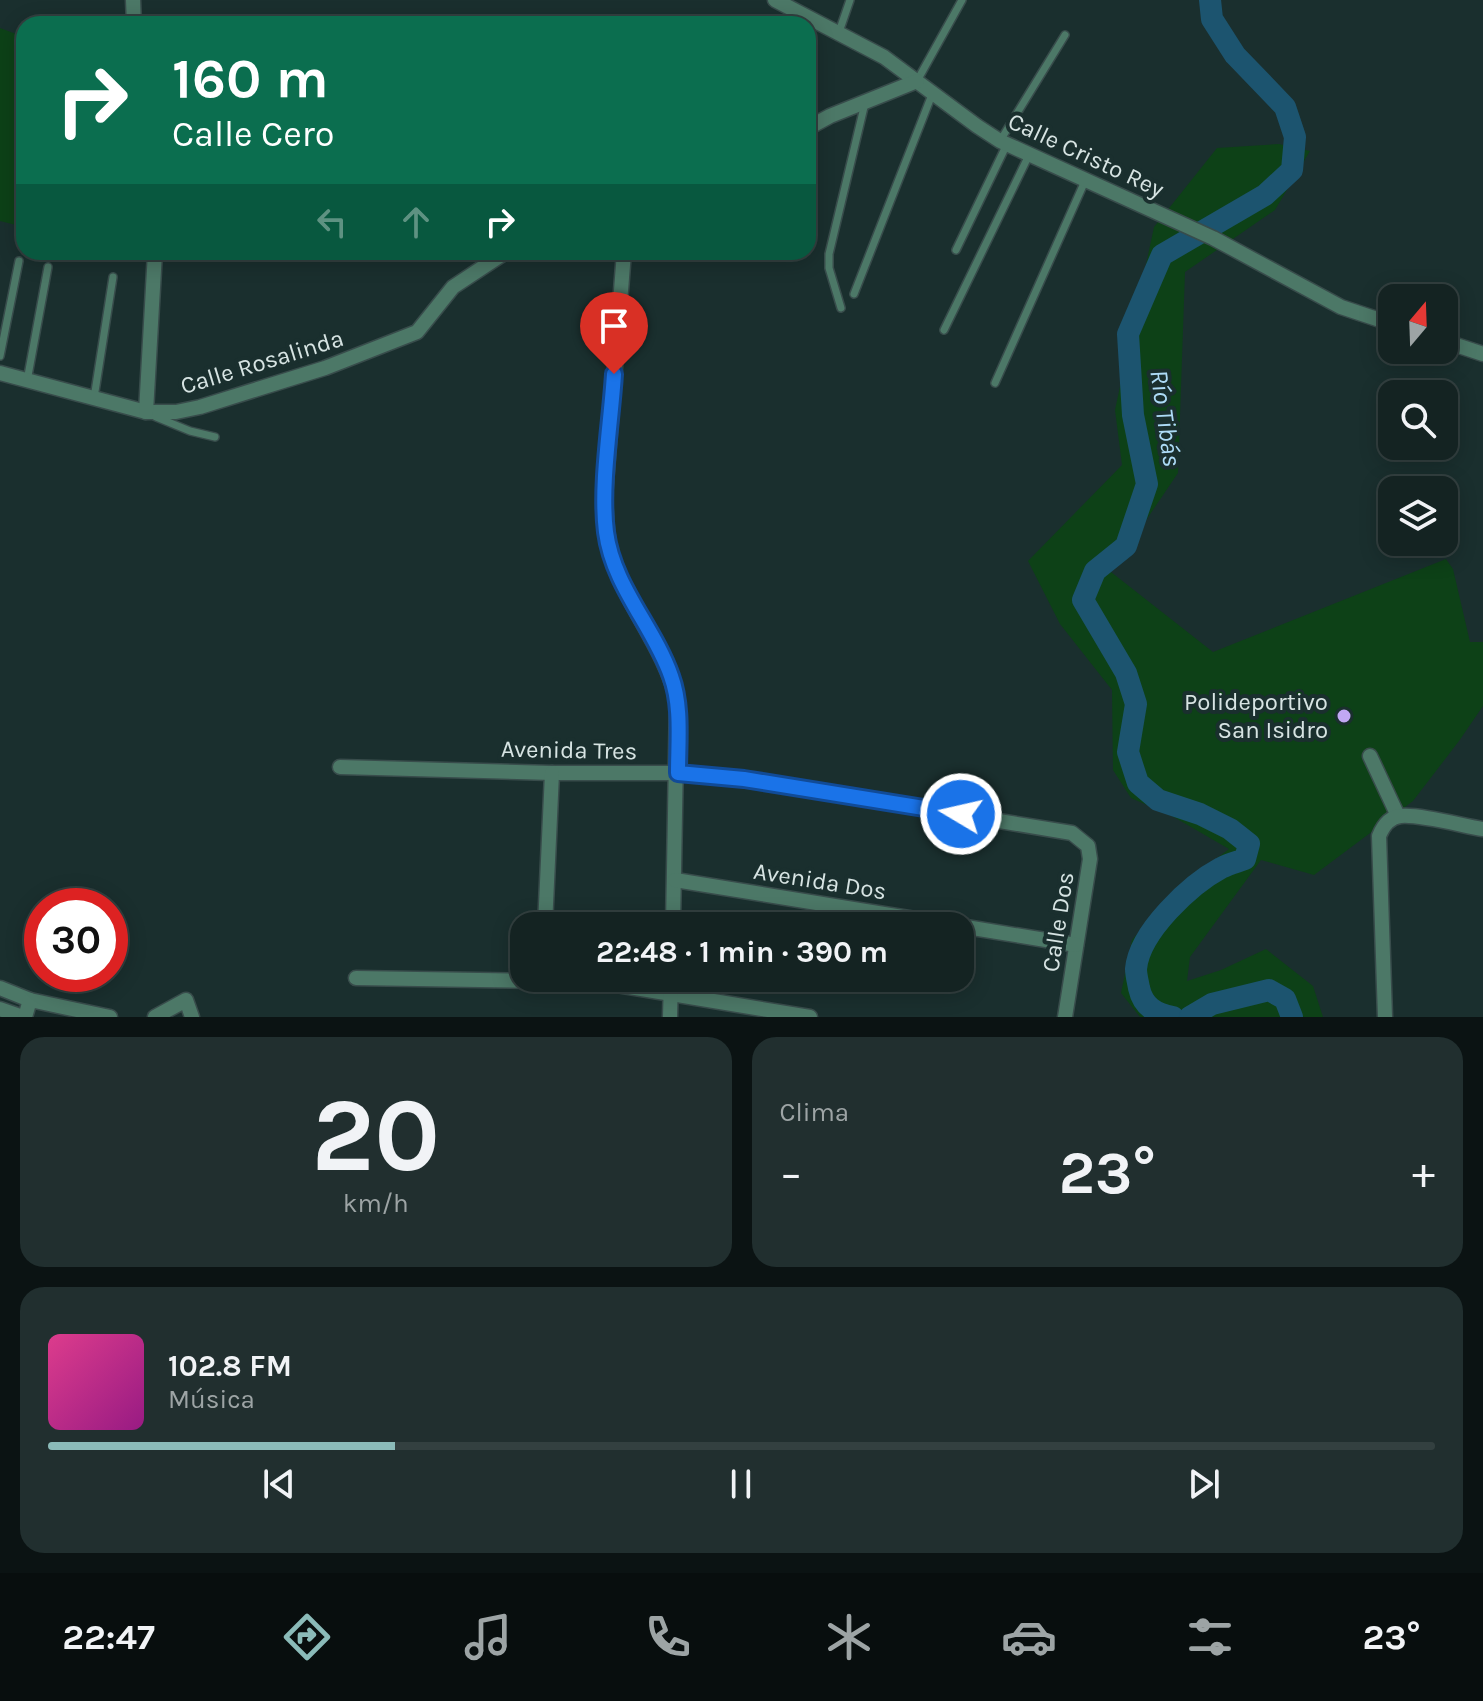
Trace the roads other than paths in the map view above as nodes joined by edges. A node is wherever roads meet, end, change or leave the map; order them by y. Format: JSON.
{"nodes":[{"id":1,"x":775,"y":0,"type":"edge"},
{"id":2,"x":850,"y":0,"type":"edge"},
{"id":3,"x":962,"y":0,"type":"edge"},
{"id":4,"x":807,"y":16,"type":"edge"},
{"id":5,"x":816,"y":20,"type":"edge"},
{"id":6,"x":839,"y":32,"type":"junction"},
{"id":7,"x":1065,"y":35,"type":"dead end"},
{"id":8,"x":917,"y":81,"type":"junction"},
{"id":9,"x":933,"y":92,"type":"junction"},
{"id":10,"x":865,"y":103,"type":"junction"},
{"id":11,"x":816,"y":124,"type":"edge"},
{"id":12,"x":1004,"y":142,"type":"junction"},
{"id":13,"x":1029,"y":155,"type":"junction"},
{"id":14,"x":1085,"y":181,"type":"junction"},
{"id":15,"x":956,"y":250,"type":"dead end"},
{"id":16,"x":155,"y":260,"type":"edge"},
{"id":17,"x":494,"y":260,"type":"edge"},
{"id":18,"x":623,"y":260,"type":"edge"},
{"id":19,"x":19,"y":261,"type":"dead end"},
{"id":20,"x":48,"y":267,"type":"dead end"},
{"id":21,"x":113,"y":277,"type":"dead end"},
{"id":22,"x":854,"y":294,"type":"dead end"},
{"id":23,"x":841,"y":308,"type":"dead end"},
{"id":24,"x":1378,"y":319,"type":"edge"},
{"id":25,"x":944,"y":330,"type":"dead end"},
{"id":26,"x":1458,"y":346,"type":"edge"},
{"id":27,"x":1483,"y":354,"type":"edge"},
{"id":28,"x":0,"y":356,"type":"edge"},
{"id":29,"x":0,"y":373,"type":"edge"},
{"id":30,"x":27,"y":381,"type":"junction"},
{"id":31,"x":995,"y":383,"type":"dead end"},
{"id":32,"x":94,"y":398,"type":"junction"},
{"id":33,"x":146,"y":412,"type":"junction"},
{"id":34,"x":215,"y":437,"type":"dead end"},
{"id":35,"x":1370,"y":756,"type":"dead end"},
{"id":36,"x":340,"y":767,"type":"dead end"},
{"id":37,"x":552,"y":773,"type":"junction"},
{"id":38,"x":678,"y":773,"type":"junction"},
{"id":39,"x":1398,"y":816,"type":"junction"},
{"id":40,"x":1483,"y":829,"type":"edge"},
{"id":41,"x":1080,"y":838,"type":"joint"},
{"id":42,"x":675,"y":880,"type":"junction"},
{"id":43,"x":546,"y":912,"type":"edge"},
{"id":44,"x":674,"y":912,"type":"edge"},
{"id":45,"x":873,"y":912,"type":"edge"},
{"id":46,"x":974,"y":928,"type":"edge"},
{"id":47,"x":1076,"y":945,"type":"junction"},
{"id":48,"x":356,"y":978,"type":"dead end"},
{"id":49,"x":510,"y":979,"type":"edge"},
{"id":50,"x":0,"y":988,"type":"edge"},
{"id":51,"x":658,"y":992,"type":"edge"},
{"id":52,"x":670,"y":994,"type":"junction"},
{"id":53,"x":30,"y":1000,"type":"junction"},
{"id":54,"x":0,"y":1009,"type":"edge"},
{"id":55,"x":24,"y":1017,"type":"edge"},
{"id":56,"x":110,"y":1017,"type":"edge"},
{"id":57,"x":155,"y":1017,"type":"edge"},
{"id":58,"x":192,"y":1017,"type":"edge"},
{"id":59,"x":670,"y":1017,"type":"edge"},
{"id":60,"x":810,"y":1017,"type":"edge"},
{"id":61,"x":1065,"y":1017,"type":"edge"},
{"id":62,"x":1385,"y":1017,"type":"edge"}],
"edges":[{"from":1,"to":4,"type":"street","name":"Calle Cristo Rey"},
{"from":2,"to":6,"type":"lane"},
{"from":3,"to":8,"type":"lane"},
{"from":5,"to":6,"type":"street","name":"Calle Cristo Rey"},
{"from":6,"to":8,"type":"street","name":"Calle Cristo Rey"},
{"from":7,"to":12,"type":"lane"},
{"from":8,"to":9,"type":"street","name":"Calle Cristo Rey"},
{"from":8,"to":10,"type":"street"},
{"from":9,"to":12,"type":"street","name":"Calle Cristo Rey"},
{"from":9,"to":22,"type":"lane"},
{"from":10,"to":11,"type":"street"},
{"from":10,"to":23,"type":"lane"},
{"from":12,"to":13,"type":"street","name":"Calle Cristo Rey"},
{"from":12,"to":15,"type":"lane"},
{"from":13,"to":14,"type":"street","name":"Calle Cristo Rey"},
{"from":13,"to":25,"type":"lane"},
{"from":14,"to":24,"type":"street","name":"Calle Cristo Rey"},
{"from":14,"to":31,"type":"lane"},
{"from":16,"to":33,"type":"street"},
{"from":17,"to":33,"type":"street","name":"Calle Rosalinda"},
{"from":18,"to":38,"type":"street"},
{"from":19,"to":28,"type":"lane"},
{"from":20,"to":30,"type":"lane"},
{"from":21,"to":32,"type":"lane"},
{"from":26,"to":27,"type":"street"},
{"from":29,"to":30,"type":"street","name":"Calle Rosalinda"},
{"from":30,"to":32,"type":"street","name":"Calle Rosalinda"},
{"from":32,"to":33,"type":"street","name":"Calle Rosalinda"},
{"from":33,"to":34,"type":"lane"},
{"from":35,"to":39,"type":"street"},
{"from":36,"to":37,"type":"street","name":"Avenida Tres"},
{"from":37,"to":38,"type":"street","name":"Avenida Tres"},
{"from":37,"to":43,"type":"street"},
{"from":38,"to":41,"type":"street","name":"Avenida Tres"},
{"from":38,"to":42,"type":"street"},
{"from":39,"to":40,"type":"street"},
{"from":39,"to":62,"type":"street"},
{"from":41,"to":47,"type":"street","name":"Calle Dos"},
{"from":42,"to":44,"type":"street"},
{"from":42,"to":45,"type":"street","name":"Avenida Dos"},
{"from":46,"to":47,"type":"street","name":"Avenida Dos"},
{"from":47,"to":61,"type":"street","name":"Calle Dos"},
{"from":48,"to":49,"type":"street"},
{"from":50,"to":53,"type":"street"},
{"from":51,"to":52,"type":"street"},
{"from":52,"to":59,"type":"street"},
{"from":52,"to":60,"type":"street"},
{"from":53,"to":55,"type":"street"},
{"from":53,"to":56,"type":"street"},
{"from":54,"to":55,"type":"street"},
{"from":57,"to":58,"type":"street"}]}
